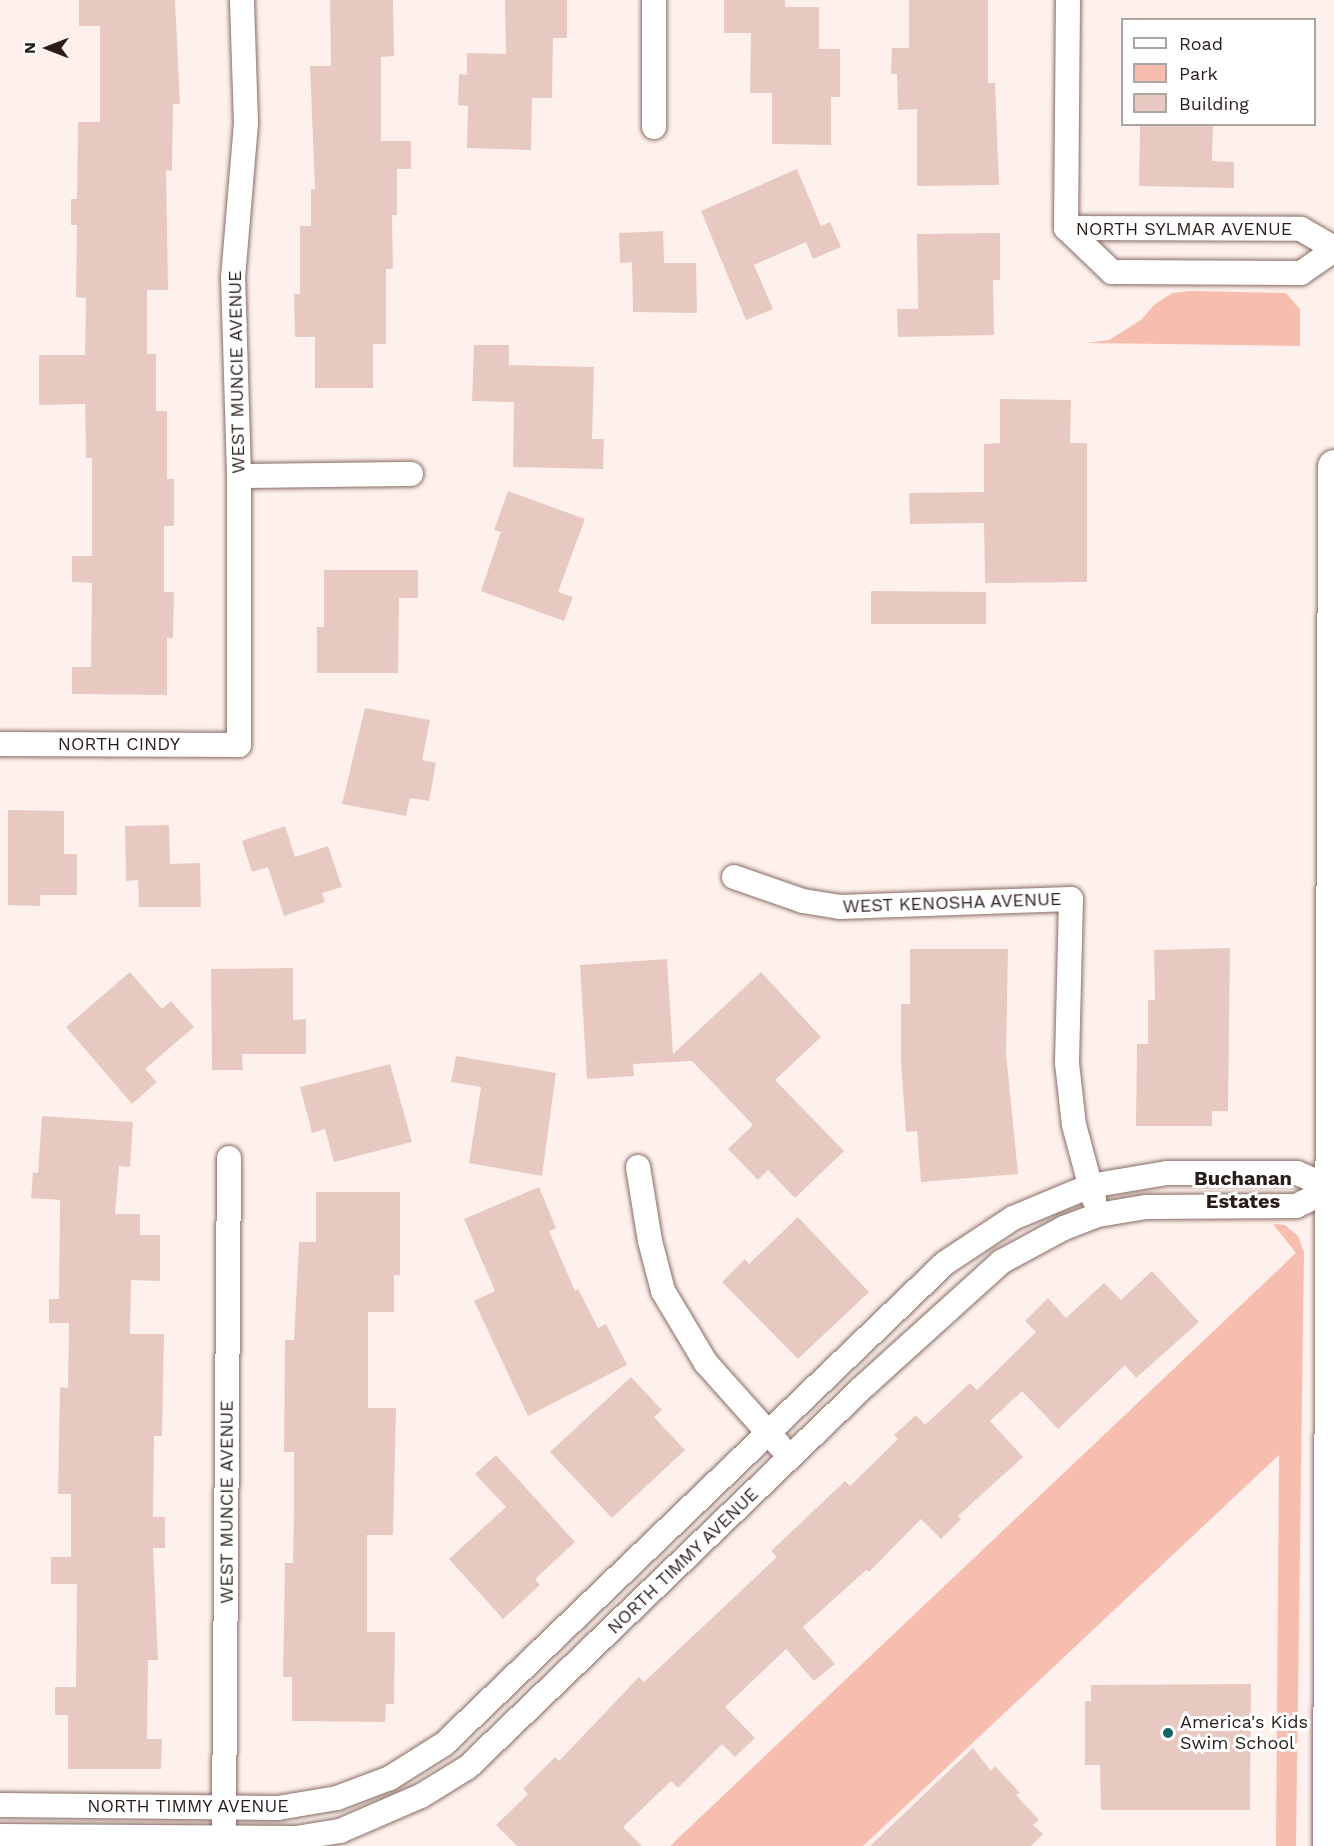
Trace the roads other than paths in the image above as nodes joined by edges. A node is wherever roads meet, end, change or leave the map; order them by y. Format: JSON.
{"nodes":[{"id":1,"x":242,"y":0,"type":"edge"},
{"id":2,"x":654,"y":0,"type":"edge"},
{"id":3,"x":1068,"y":0,"type":"edge"},
{"id":4,"x":654,"y":127,"type":"dead end"},
{"id":5,"x":1066,"y":228,"type":"junction"},
{"id":6,"x":1334,"y":249,"type":"edge"},
{"id":7,"x":1334,"y":466,"type":"edge"},
{"id":8,"x":411,"y":474,"type":"dead end"},
{"id":9,"x":239,"y":476,"type":"junction"},
{"id":10,"x":0,"y":744,"type":"edge"},
{"id":11,"x":239,"y":744,"type":"joint"},
{"id":12,"x":734,"y":877,"type":"dead end"},
{"id":13,"x":229,"y":1158,"type":"dead end"},
{"id":14,"x":638,"y":1167,"type":"dead end"},
{"id":15,"x":1090,"y":1186,"type":"junction"},
{"id":16,"x":1332,"y":1189,"type":"edge"},
{"id":17,"x":1098,"y":1215,"type":"junction"},
{"id":18,"x":1333,"y":1389,"type":"edge"},
{"id":19,"x":770,"y":1436,"type":"junction"},
{"id":20,"x":790,"y":1457,"type":"junction"},
{"id":21,"x":0,"y":1805,"type":"edge"},
{"id":22,"x":225,"y":1808,"type":"junction"},
{"id":23,"x":0,"y":1836,"type":"edge"},
{"id":24,"x":224,"y":1842,"type":"edge"},
{"id":25,"x":1329,"y":1846,"type":"edge"}],
"edges":[{"from":1,"to":9,"type":"street","name":"WEST MUNCIE AVENUE"},
{"from":2,"to":4,"type":"street"},
{"from":3,"to":5,"type":"street"},
{"from":5,"to":6,"type":"street","name":"NORTH SYLMAR AVENUE"},
{"from":5,"to":6,"type":"street","name":"NORTH SYLMAR AVENUE"},
{"from":7,"to":16,"type":"main road"},
{"from":8,"to":9,"type":"street"},
{"from":9,"to":11,"type":"street","name":"WEST MUNCIE AVENUE"},
{"from":10,"to":11,"type":"street","name":"NORTH CINDY"},
{"from":12,"to":15,"type":"street","name":"WEST KENOSHA AVENUE"},
{"from":13,"to":22,"type":"street","name":"WEST MUNCIE AVENUE"},
{"from":14,"to":19,"type":"street"},
{"from":15,"to":16,"type":"street","name":"NORTH TIMMY AVENUE"},
{"from":15,"to":17,"type":"street","name":"WEST KENOSHA AVENUE"},
{"from":15,"to":19,"type":"street","name":"NORTH TIMMY AVENUE"},
{"from":16,"to":17,"type":"street","name":"NORTH TIMMY AVENUE"},
{"from":16,"to":18,"type":"main road"},
{"from":17,"to":20,"type":"street","name":"NORTH TIMMY AVENUE"},
{"from":18,"to":25,"type":"main road"},
{"from":19,"to":20,"type":"street"},
{"from":19,"to":22,"type":"street","name":"NORTH TIMMY AVENUE"},
{"from":20,"to":24,"type":"street","name":"NORTH TIMMY AVENUE"},
{"from":21,"to":22,"type":"street","name":"NORTH TIMMY AVENUE"},
{"from":22,"to":24,"type":"street","name":"WEST MUNCIE AVENUE"},
{"from":23,"to":24,"type":"street","name":"NORTH TIMMY AVENUE"}]}
